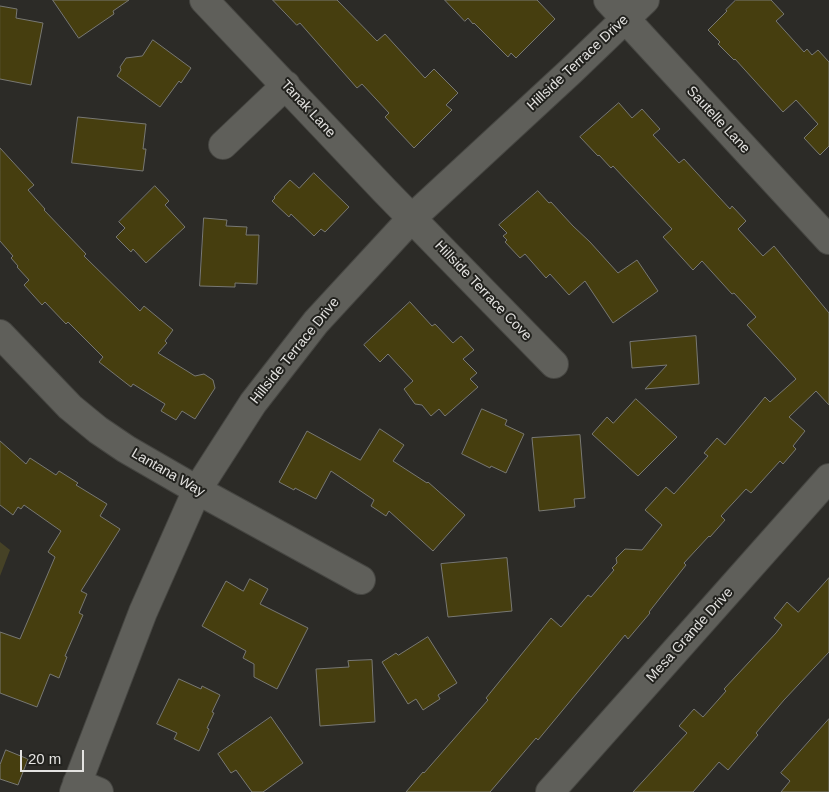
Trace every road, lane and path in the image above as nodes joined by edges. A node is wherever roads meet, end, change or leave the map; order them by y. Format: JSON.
{"nodes":[{"id":1,"x":204,"y":0,"type":"edge"},
{"id":2,"x":645,"y":0,"type":"edge"},
{"id":3,"x":616,"y":10,"type":"edge"},
{"id":4,"x":286,"y":85,"type":"junction"},
{"id":5,"x":223,"y":145,"type":"dead end"},
{"id":6,"x":412,"y":218,"type":"junction"},
{"id":7,"x":829,"y":240,"type":"edge"},
{"id":8,"x":0,"y":334,"type":"edge"},
{"id":9,"x":554,"y":364,"type":"dead end"},
{"id":10,"x":829,"y":478,"type":"edge"},
{"id":11,"x":197,"y":490,"type":"junction"},
{"id":12,"x":361,"y":580,"type":"dead end"},
{"id":13,"x":83,"y":789,"type":"edge"},
{"id":14,"x":550,"y":792,"type":"edge"}],
"edges":[{"from":1,"to":4,"type":"street","name":"Tanak Lane"},
{"from":2,"to":3,"type":"street","name":"Hillside Terrace Drive"},
{"from":3,"to":6,"type":"street","name":"Hillside Terrace Drive"},
{"from":3,"to":7,"type":"street","name":"Sautelle Lane"},
{"from":4,"to":5,"type":"street"},
{"from":4,"to":6,"type":"street","name":"Tanak Lane"},
{"from":6,"to":9,"type":"street","name":"Hillside Terrace Cove"},
{"from":6,"to":11,"type":"street","name":"Hillside Terrace Drive"},
{"from":8,"to":11,"type":"street","name":"Lantana Way"},
{"from":10,"to":14,"type":"street","name":"Mesa Grande Drive"},
{"from":11,"to":12,"type":"street","name":"Lantana Way"},
{"from":11,"to":13,"type":"street","name":"Hillside Terrace Drive"}]}
